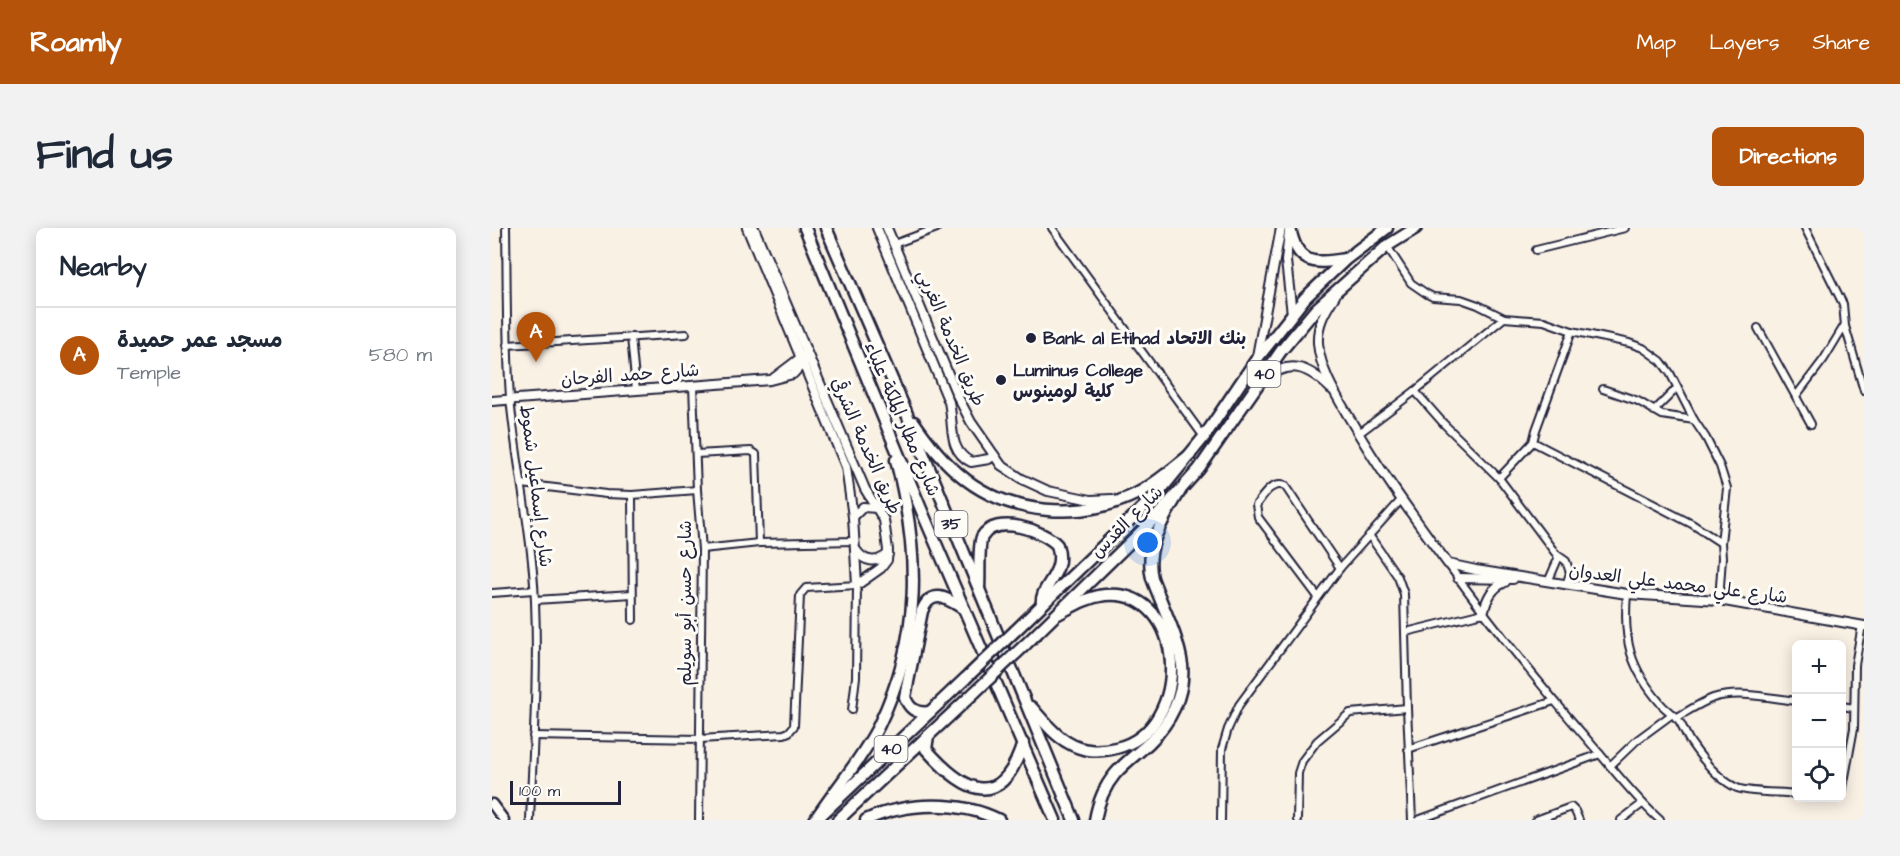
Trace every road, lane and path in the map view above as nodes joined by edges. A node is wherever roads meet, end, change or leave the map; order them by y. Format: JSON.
{"nodes":[{"id":1,"x":506,"y":228,"type":"edge"},
{"id":2,"x":747,"y":228,"type":"edge"},
{"id":3,"x":754,"y":228,"type":"edge"},
{"id":4,"x":805,"y":228,"type":"edge"},
{"id":5,"x":826,"y":228,"type":"edge"},
{"id":6,"x":877,"y":228,"type":"edge"},
{"id":7,"x":887,"y":228,"type":"edge"},
{"id":8,"x":937,"y":228,"type":"edge"},
{"id":9,"x":1053,"y":228,"type":"edge"},
{"id":10,"x":1281,"y":228,"type":"edge"},
{"id":11,"x":1290,"y":228,"type":"edge"},
{"id":12,"x":1387,"y":228,"type":"edge"},
{"id":13,"x":1416,"y":228,"type":"edge"},
{"id":14,"x":1625,"y":228,"type":"edge"},
{"id":15,"x":1805,"y":228,"type":"edge"},
{"id":16,"x":894,"y":244,"type":"junction"},
{"id":17,"x":1387,"y":246,"type":"junction"},
{"id":18,"x":1536,"y":250,"type":"dead end"},
{"id":19,"x":1346,"y":259,"type":"junction"},
{"id":20,"x":1342,"y":284,"type":"junction"},
{"id":21,"x":1292,"y":314,"type":"junction"},
{"id":22,"x":1504,"y":318,"type":"junction"},
{"id":23,"x":1301,"y":326,"type":"junction"},
{"id":24,"x":1845,"y":326,"type":"junction"},
{"id":25,"x":1758,"y":328,"type":"dead end"},
{"id":26,"x":1572,"y":331,"type":"junction"},
{"id":27,"x":686,"y":334,"type":"dead end"},
{"id":28,"x":631,"y":337,"type":"junction"},
{"id":29,"x":507,"y":345,"type":"junction"},
{"id":30,"x":930,"y":345,"type":"junction"},
{"id":31,"x":804,"y":358,"type":"junction"},
{"id":32,"x":1256,"y":360,"type":"junction"},
{"id":33,"x":693,"y":386,"type":"junction"},
{"id":34,"x":1677,"y":388,"type":"junction"},
{"id":35,"x":1603,"y":389,"type":"dead end"},
{"id":36,"x":636,"y":390,"type":"junction"},
{"id":37,"x":1254,"y":390,"type":"junction"},
{"id":38,"x":1415,"y":391,"type":"junction"},
{"id":39,"x":1864,"y":391,"type":"edge"},
{"id":40,"x":1335,"y":393,"type":"junction"},
{"id":41,"x":1796,"y":396,"type":"junction"},
{"id":42,"x":510,"y":399,"type":"junction"},
{"id":43,"x":492,"y":401,"type":"edge"},
{"id":44,"x":904,"y":407,"type":"junction"},
{"id":45,"x":1654,"y":411,"type":"junction"},
{"id":46,"x":883,"y":414,"type":"junction"},
{"id":47,"x":1694,"y":420,"type":"junction"},
{"id":48,"x":1811,"y":424,"type":"dead end"},
{"id":49,"x":1358,"y":434,"type":"junction"},
{"id":50,"x":1204,"y":437,"type":"junction"},
{"id":51,"x":1533,"y":442,"type":"junction"},
{"id":52,"x":696,"y":454,"type":"junction"},
{"id":53,"x":994,"y":454,"type":"junction"},
{"id":54,"x":1190,"y":455,"type":"junction"},
{"id":55,"x":1500,"y":478,"type":"junction"},
{"id":56,"x":522,"y":484,"type":"junction"},
{"id":57,"x":697,"y":490,"type":"junction"},
{"id":58,"x":1180,"y":491,"type":"junction"},
{"id":59,"x":633,"y":495,"type":"junction"},
{"id":60,"x":1125,"y":498,"type":"junction"},
{"id":61,"x":1401,"y":500,"type":"junction"},
{"id":62,"x":877,"y":508,"type":"junction"},
{"id":63,"x":853,"y":517,"type":"junction"},
{"id":64,"x":1369,"y":535,"type":"junction"},
{"id":65,"x":759,"y":543,"type":"junction"},
{"id":66,"x":1721,"y":543,"type":"junction"},
{"id":67,"x":855,"y":545,"type":"junction"},
{"id":68,"x":702,"y":549,"type":"junction"},
{"id":69,"x":888,"y":554,"type":"junction"},
{"id":70,"x":1556,"y":554,"type":"junction"},
{"id":71,"x":1448,"y":564,"type":"junction"},
{"id":72,"x":1340,"y":568,"type":"junction"},
{"id":73,"x":1458,"y":578,"type":"junction"},
{"id":74,"x":1524,"y":578,"type":"junction"},
{"id":75,"x":1509,"y":580,"type":"junction"},
{"id":76,"x":1548,"y":582,"type":"junction"},
{"id":77,"x":857,"y":585,"type":"junction"},
{"id":78,"x":1566,"y":585,"type":"junction"},
{"id":79,"x":534,"y":590,"type":"junction"},
{"id":80,"x":979,"y":591,"type":"junction"},
{"id":81,"x":492,"y":593,"type":"edge"},
{"id":82,"x":632,"y":594,"type":"junction"},
{"id":83,"x":1627,"y":594,"type":"junction"},
{"id":84,"x":1318,"y":597,"type":"junction"},
{"id":85,"x":535,"y":600,"type":"junction"},
{"id":86,"x":1719,"y":600,"type":"junction"},
{"id":87,"x":1042,"y":604,"type":"junction"},
{"id":88,"x":964,"y":609,"type":"junction"},
{"id":89,"x":1483,"y":613,"type":"junction"},
{"id":90,"x":1058,"y":614,"type":"junction"},
{"id":91,"x":633,"y":620,"type":"dead end"},
{"id":92,"x":1863,"y":626,"type":"edge"},
{"id":93,"x":1406,"y":632,"type":"junction"},
{"id":94,"x":1792,"y":700,"type":"edge"},
{"id":95,"x":1554,"y":701,"type":"junction"},
{"id":96,"x":1027,"y":703,"type":"junction"},
{"id":97,"x":1846,"y":707,"type":"edge"},
{"id":98,"x":1407,"y":708,"type":"junction"},
{"id":99,"x":1854,"y":708,"type":"junction"},
{"id":100,"x":852,"y":710,"type":"dead end"},
{"id":101,"x":930,"y":712,"type":"junction"},
{"id":102,"x":1673,"y":716,"type":"junction"},
{"id":103,"x":534,"y":736,"type":"junction"},
{"id":104,"x":928,"y":736,"type":"junction"},
{"id":105,"x":700,"y":739,"type":"junction"},
{"id":106,"x":1023,"y":743,"type":"junction"},
{"id":107,"x":1408,"y":749,"type":"junction"},
{"id":108,"x":1600,"y":753,"type":"junction"},
{"id":109,"x":1610,"y":766,"type":"junction"},
{"id":110,"x":1846,"y":771,"type":"edge"},
{"id":111,"x":1792,"y":794,"type":"edge"},
{"id":112,"x":492,"y":804,"type":"edge"},
{"id":113,"x":1642,"y":804,"type":"junction"},
{"id":114,"x":504,"y":820,"type":"edge"},
{"id":115,"x":530,"y":820,"type":"edge"},
{"id":116,"x":699,"y":820,"type":"edge"},
{"id":117,"x":816,"y":820,"type":"edge"},
{"id":118,"x":838,"y":820,"type":"edge"},
{"id":119,"x":866,"y":820,"type":"edge"},
{"id":120,"x":999,"y":820,"type":"edge"},
{"id":121,"x":1055,"y":820,"type":"edge"},
{"id":122,"x":1074,"y":820,"type":"edge"},
{"id":123,"x":1095,"y":820,"type":"edge"},
{"id":124,"x":1221,"y":820,"type":"edge"},
{"id":125,"x":1297,"y":820,"type":"edge"},
{"id":126,"x":1412,"y":820,"type":"edge"},
{"id":127,"x":1418,"y":820,"type":"edge"},
{"id":128,"x":1536,"y":820,"type":"edge"},
{"id":129,"x":1579,"y":820,"type":"edge"},
{"id":130,"x":1621,"y":820,"type":"edge"},
{"id":131,"x":1660,"y":820,"type":"edge"}],
"edges":[{"from":1,"to":29,"type":"street","name":"شارع إسماعيل شموط"},
{"from":2,"to":31,"type":"street","name":"طريق الخدمة الشرقي"},
{"from":3,"to":31,"type":"street","name":"طريق الخدمة الشرقي"},
{"from":4,"to":46,"type":"highway","name":"شارع مطار الملكة علياء","number":"35"},
{"from":5,"to":44,"type":"highway","name":"شارع مطار الملكة علياء","number":"35"},
{"from":6,"to":30,"type":"street","name":"طريق الخدمة الغربي"},
{"from":7,"to":16,"type":"street","name":"طريق الخدمة الغربي"},
{"from":8,"to":16,"type":"street"},
{"from":9,"to":50,"type":"street"},
{"from":10,"to":32,"type":"street"},
{"from":11,"to":19,"type":"highway"},
{"from":11,"to":21,"type":"street"},
{"from":12,"to":19,"type":"highway","name":"شارع القدس","number":"40"},
{"from":13,"to":17,"type":"highway","name":"شارع القدس","number":"40"},
{"from":14,"to":18,"type":"street"},
{"from":15,"to":24,"type":"street"},
{"from":16,"to":30,"type":"street","name":"طريق الخدمة الغربي"},
{"from":17,"to":20,"type":"highway","name":"شارع القدس","number":"40"},
{"from":17,"to":22,"type":"street"},
{"from":19,"to":21,"type":"highway","name":"شارع القدس","number":"40"},
{"from":20,"to":23,"type":"highway","name":"شارع القدس","number":"40"},
{"from":20,"to":40,"type":"street"},
{"from":21,"to":23,"type":"highway"},
{"from":21,"to":32,"type":"highway","name":"شارع القدس","number":"40"},
{"from":22,"to":26,"type":"street"},
{"from":22,"to":38,"type":"street"},
{"from":23,"to":37,"type":"highway","name":"شارع القدس","number":"40"},
{"from":24,"to":39,"type":"street"},
{"from":24,"to":41,"type":"street"},
{"from":25,"to":41,"type":"street"},
{"from":26,"to":34,"type":"street"},
{"from":26,"to":51,"type":"street"},
{"from":27,"to":28,"type":"street"},
{"from":28,"to":29,"type":"street"},
{"from":28,"to":36,"type":"street"},
{"from":29,"to":42,"type":"street","name":"شارع إسماعيل شموط"},
{"from":30,"to":53,"type":"street","name":"طريق الخدمة الغربي"},
{"from":30,"to":53,"type":"street","name":"طريق الخدمة الغربي"},
{"from":31,"to":33,"type":"street","name":"شارع حمد الفرحان"},
{"from":31,"to":62,"type":"street","name":"طريق الخدمة الشرقي"},
{"from":31,"to":63,"type":"street","name":"طريق الخدمة الشرقي"},
{"from":32,"to":50,"type":"highway","name":"شارع القدس","number":"40"},
{"from":33,"to":36,"type":"street","name":"شارع حمد الفرحان"},
{"from":33,"to":52,"type":"street","name":"شارع حسن أبو سويلم"},
{"from":34,"to":45,"type":"street"},
{"from":34,"to":47,"type":"street"},
{"from":35,"to":45,"type":"street"},
{"from":36,"to":42,"type":"street","name":"شارع حمد الفرحان"},
{"from":37,"to":40,"type":"street"},
{"from":37,"to":58,"type":"highway","name":"شارع القدس","number":"40"},
{"from":38,"to":49,"type":"street"},
{"from":38,"to":55,"type":"street"},
{"from":40,"to":49,"type":"street"},
{"from":41,"to":48,"type":"street"},
{"from":42,"to":43,"type":"street","name":"شارع حمد الفرحان"},
{"from":42,"to":56,"type":"street","name":"شارع إسماعيل شموط"},
{"from":44,"to":60,"type":"highway"},
{"from":44,"to":80,"type":"highway","name":"شارع مطار الملكة علياء","number":"35"},
{"from":45,"to":47,"type":"street"},
{"from":46,"to":88,"type":"highway","name":"شارع مطار الملكة علياء","number":"35"},
{"from":46,"to":117,"type":"highway"},
{"from":47,"to":66,"type":"street"},
{"from":49,"to":61,"type":"street"},
{"from":50,"to":54,"type":"highway","name":"شارع القدس","number":"40"},
{"from":51,"to":55,"type":"street"},
{"from":51,"to":66,"type":"street"},
{"from":52,"to":57,"type":"street","name":"شارع حسن أبو سويلم"},
{"from":52,"to":65,"type":"street"},
{"from":53,"to":60,"type":"street","name":"طريق الخدمة الغربي"},
{"from":54,"to":60,"type":"highway"},
{"from":54,"to":87,"type":"highway","name":"شارع القدس","number":"40"},
{"from":55,"to":70,"type":"street"},
{"from":56,"to":59,"type":"street"},
{"from":56,"to":79,"type":"street","name":"شارع إسماعيل شموط"},
{"from":57,"to":59,"type":"street"},
{"from":57,"to":68,"type":"street","name":"شارع حسن أبو سويلم"},
{"from":58,"to":90,"type":"highway","name":"شارع القدس","number":"40"},
{"from":58,"to":123,"type":"highway"},
{"from":59,"to":82,"type":"street"},
{"from":61,"to":64,"type":"street"},
{"from":61,"to":71,"type":"street"},
{"from":62,"to":63,"type":"street"},
{"from":62,"to":69,"type":"street","name":"طريق الخدمة الشرقي"},
{"from":63,"to":67,"type":"street","name":"طريق الخدمة الشرقي"},
{"from":64,"to":72,"type":"street"},
{"from":64,"to":93,"type":"street"},
{"from":65,"to":67,"type":"street"},
{"from":65,"to":68,"type":"street"},
{"from":66,"to":86,"type":"street"},
{"from":67,"to":69,"type":"street"},
{"from":67,"to":77,"type":"street","name":"طريق الخدمة الشرقي"},
{"from":68,"to":105,"type":"street","name":"شارع حسن أبو سويلم"},
{"from":69,"to":77,"type":"street"},
{"from":70,"to":76,"type":"street"},
{"from":70,"to":78,"type":"street"},
{"from":71,"to":73,"type":"street"},
{"from":71,"to":74,"type":"street","name":"شارع علي محمد علي العدوان"},
{"from":72,"to":84,"type":"street"},
{"from":72,"to":84,"type":"street"},
{"from":73,"to":75,"type":"street","name":"شارع علي محمد علي العدوان"},
{"from":73,"to":89,"type":"street"},
{"from":74,"to":75,"type":"street","name":"شارع علي محمد علي العدوان"},
{"from":74,"to":76,"type":"street","name":"شارع علي محمد علي العدوان"},
{"from":75,"to":89,"type":"street"},
{"from":76,"to":78,"type":"street","name":"شارع علي محمد علي العدوان"},
{"from":77,"to":100,"type":"street"},
{"from":77,"to":105,"type":"street"},
{"from":78,"to":83,"type":"street","name":"شارع علي محمد علي العدوان"},
{"from":79,"to":81,"type":"street"},
{"from":79,"to":85,"type":"street","name":"شارع إسماعيل شموط"},
{"from":80,"to":87,"type":"highway"},
{"from":80,"to":96,"type":"highway","name":"شارع مطار الملكة علياء","number":"35"},
{"from":82,"to":85,"type":"street"},
{"from":82,"to":91,"type":"street"},
{"from":83,"to":86,"type":"street","name":"شارع علي محمد علي العدوان"},
{"from":83,"to":102,"type":"street"},
{"from":84,"to":124,"type":"street"},
{"from":85,"to":103,"type":"street","name":"شارع إسماعيل شموط"},
{"from":86,"to":92,"type":"street","name":"شارع علي محمد علي العدوان"},
{"from":87,"to":101,"type":"highway","name":"شارع القدس","number":"40","bridge":true},
{"from":88,"to":101,"type":"highway"},
{"from":88,"to":106,"type":"highway","name":"شارع مطار الملكة علياء","number":"35"},
{"from":89,"to":93,"type":"street"},
{"from":89,"to":95,"type":"street"},
{"from":90,"to":96,"type":"highway"},
{"from":90,"to":104,"type":"highway","name":"شارع القدس","number":"40","bridge":true},
{"from":92,"to":99,"type":"street"},
{"from":93,"to":98,"type":"street"},
{"from":94,"to":102,"type":"street"},
{"from":95,"to":107,"type":"street"},
{"from":95,"to":108,"type":"street"},
{"from":96,"to":122,"type":"highway","name":"شارع مطار الملكة علياء","number":"35"},
{"from":97,"to":99,"type":"street"},
{"from":98,"to":107,"type":"street"},
{"from":98,"to":125,"type":"street"},
{"from":99,"to":110,"type":"street"},
{"from":101,"to":117,"type":"highway","name":"شارع القدس","number":"40"},
{"from":102,"to":109,"type":"street"},
{"from":102,"to":111,"type":"street"},
{"from":103,"to":105,"type":"street"},
{"from":103,"to":115,"type":"street","name":"شارع إسماعيل شموط"},
{"from":104,"to":106,"type":"highway"},
{"from":104,"to":118,"type":"highway","name":"شارع القدس","number":"40"},
{"from":105,"to":116,"type":"street","name":"شارع حسن أبو سويلم"},
{"from":106,"to":121,"type":"highway","name":"شارع مطار الملكة علياء","number":"35"},
{"from":107,"to":126,"type":"street"},
{"from":108,"to":109,"type":"street"},
{"from":108,"to":127,"type":"street"},
{"from":109,"to":113,"type":"street"},
{"from":112,"to":114,"type":"main road"},
{"from":113,"to":130,"type":"street"},
{"from":113,"to":131,"type":"street"},
{"from":119,"to":120,"type":"highway"},
{"from":128,"to":129,"type":"street"}]}
